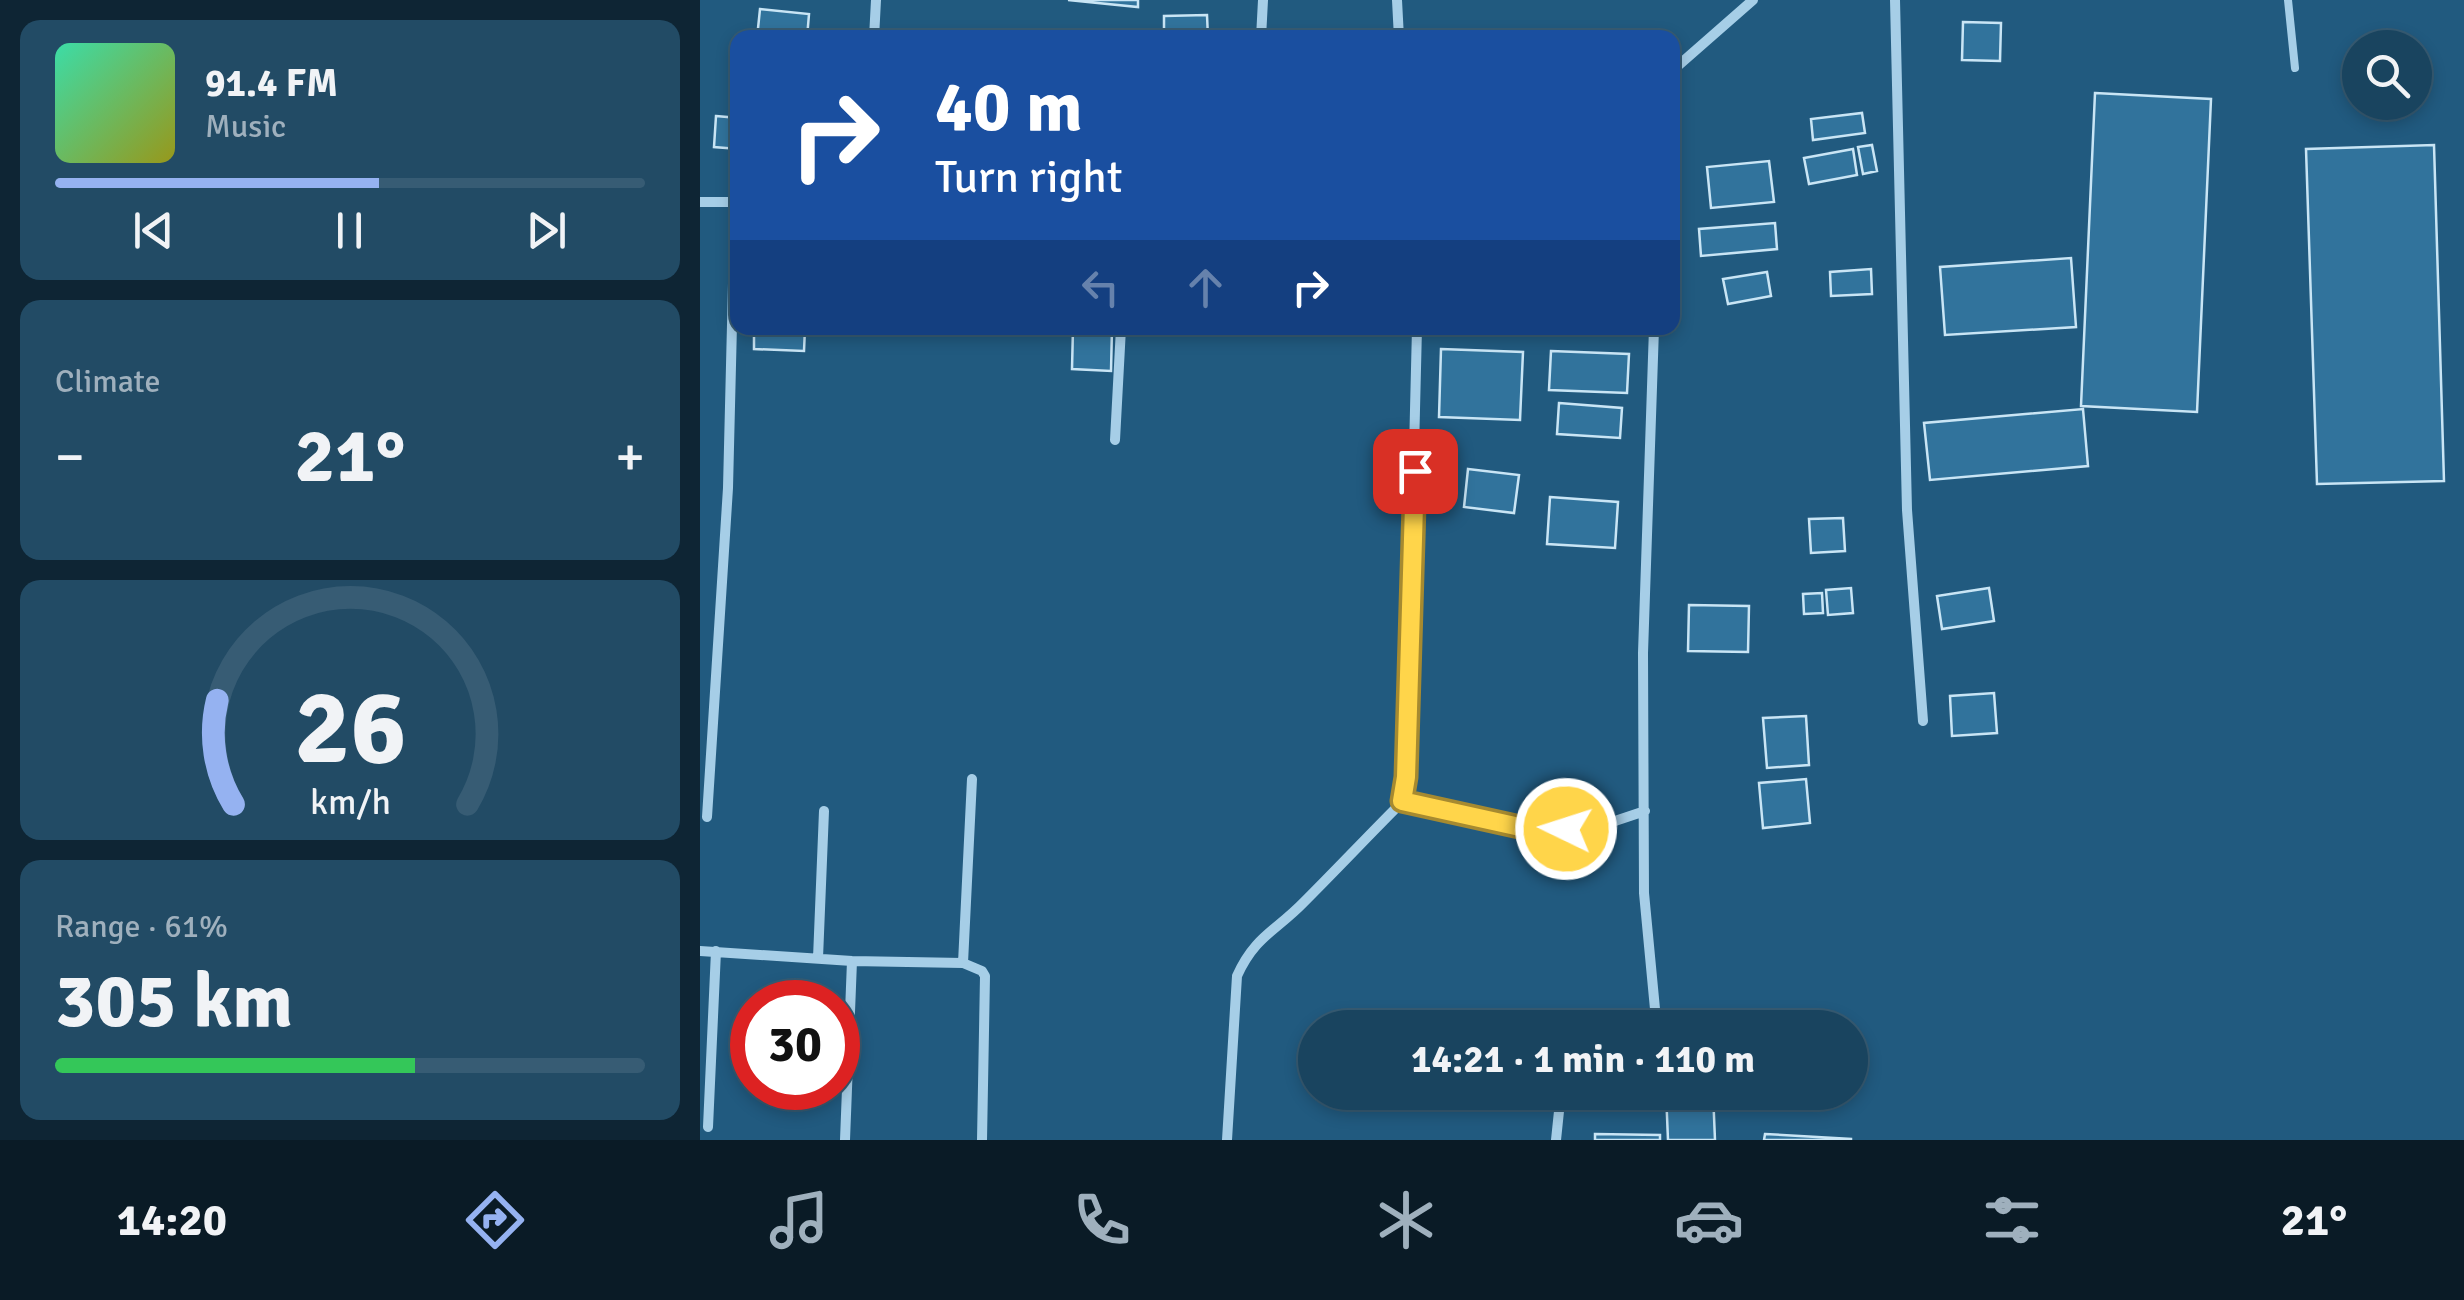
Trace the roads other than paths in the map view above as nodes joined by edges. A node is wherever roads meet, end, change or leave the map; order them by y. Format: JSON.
{"nodes":[{"id":1,"x":876,"y":0,"type":"edge"},
{"id":2,"x":1263,"y":0,"type":"edge"},
{"id":3,"x":1397,"y":0,"type":"edge"},
{"id":4,"x":1754,"y":0,"type":"edge"},
{"id":5,"x":1895,"y":0,"type":"edge"},
{"id":6,"x":2288,"y":0,"type":"edge"},
{"id":7,"x":874,"y":30,"type":"edge"},
{"id":8,"x":1261,"y":30,"type":"edge"},
{"id":9,"x":1399,"y":30,"type":"edge"},
{"id":10,"x":1680,"y":65,"type":"edge"},
{"id":11,"x":2295,"y":68,"type":"dead end"},
{"id":12,"x":700,"y":202,"type":"edge"},
{"id":13,"x":730,"y":202,"type":"edge"},
{"id":14,"x":732,"y":335,"type":"edge"},
{"id":15,"x":1120,"y":335,"type":"edge"},
{"id":16,"x":1417,"y":335,"type":"edge"},
{"id":17,"x":1654,"y":335,"type":"edge"},
{"id":18,"x":1115,"y":440,"type":"dead end"},
{"id":19,"x":1923,"y":721,"type":"dead end"},
{"id":20,"x":972,"y":779,"type":"dead end"},
{"id":21,"x":1402,"y":801,"type":"junction"},
{"id":22,"x":1646,"y":811,"type":"junction"},
{"id":23,"x":824,"y":812,"type":"dead end"},
{"id":24,"x":707,"y":817,"type":"dead end"},
{"id":25,"x":716,"y":951,"type":"junction"},
{"id":26,"x":700,"y":952,"type":"edge"},
{"id":27,"x":818,"y":958,"type":"junction"},
{"id":28,"x":852,"y":961,"type":"junction"},
{"id":29,"x":963,"y":964,"type":"junction"},
{"id":30,"x":1655,"y":1009,"type":"dead end"},
{"id":31,"x":1559,"y":1110,"type":"edge"},
{"id":32,"x":708,"y":1127,"type":"dead end"},
{"id":33,"x":845,"y":1140,"type":"edge"},
{"id":34,"x":982,"y":1140,"type":"edge"},
{"id":35,"x":1227,"y":1140,"type":"edge"},
{"id":36,"x":1556,"y":1140,"type":"edge"}],
"edges":[{"from":1,"to":7,"type":"street"},
{"from":2,"to":8,"type":"street"},
{"from":3,"to":9,"type":"street"},
{"from":4,"to":10,"type":"street"},
{"from":5,"to":19,"type":"street"},
{"from":6,"to":11,"type":"lane"},
{"from":12,"to":13,"type":"street"},
{"from":14,"to":24,"type":"street"},
{"from":15,"to":18,"type":"street"},
{"from":16,"to":21,"type":"street"},
{"from":17,"to":22,"type":"street"},
{"from":20,"to":29,"type":"street"},
{"from":21,"to":22,"type":"street"},
{"from":21,"to":35,"type":"street"},
{"from":22,"to":30,"type":"street"},
{"from":23,"to":27,"type":"street"},
{"from":25,"to":26,"type":"street"},
{"from":25,"to":27,"type":"street"},
{"from":25,"to":32,"type":"street"},
{"from":27,"to":28,"type":"street"},
{"from":28,"to":29,"type":"street"},
{"from":28,"to":33,"type":"street"},
{"from":29,"to":34,"type":"street"},
{"from":31,"to":36,"type":"street"}]}
